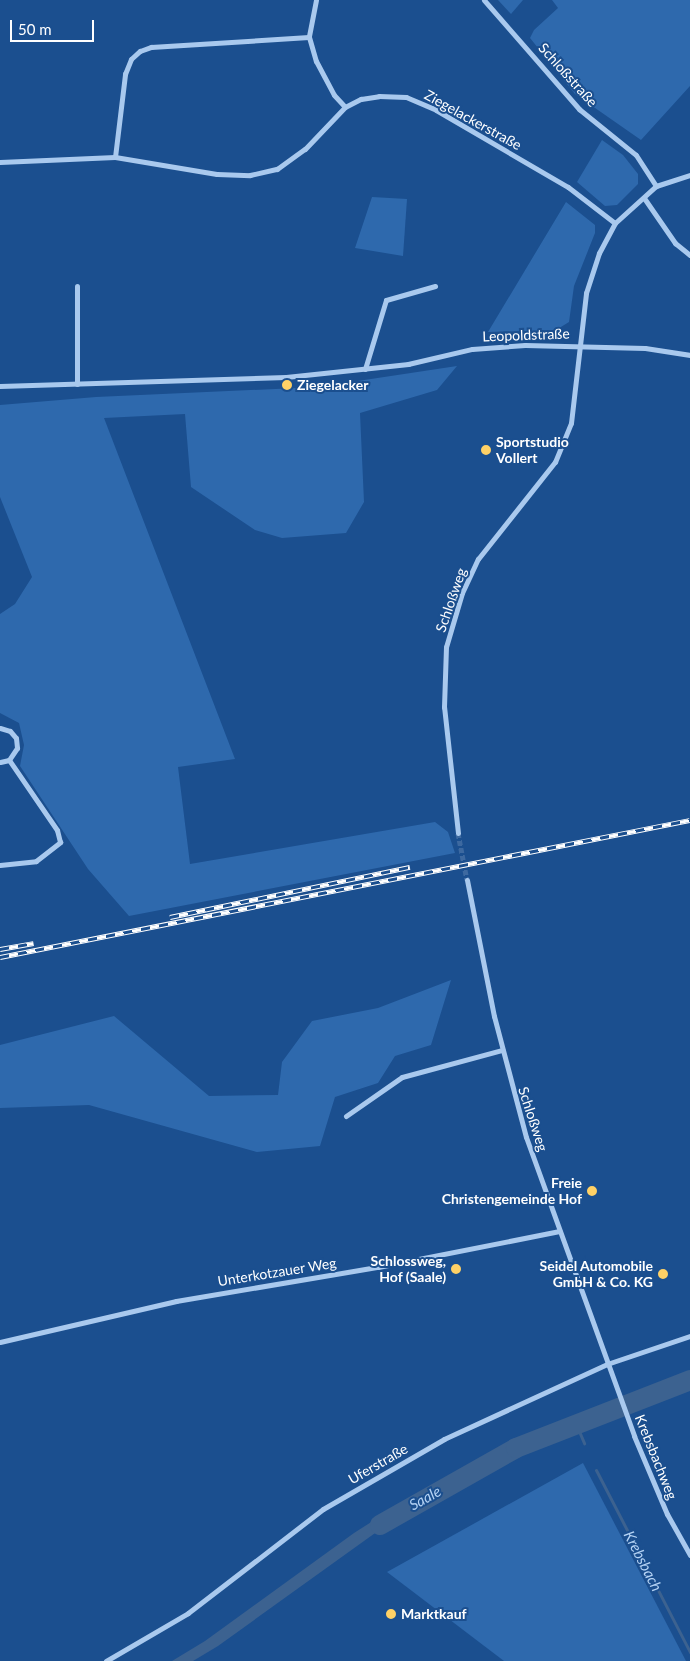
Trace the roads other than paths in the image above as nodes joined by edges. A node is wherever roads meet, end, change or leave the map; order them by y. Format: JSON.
{"nodes":[{"id":1,"x":316,"y":0,"type":"edge"},
{"id":2,"x":484,"y":0,"type":"edge"},
{"id":3,"x":309,"y":37,"type":"junction"},
{"id":4,"x":346,"y":107,"type":"junction"},
{"id":5,"x":115,"y":157,"type":"junction"},
{"id":6,"x":0,"y":162,"type":"edge"},
{"id":7,"x":690,"y":175,"type":"edge"},
{"id":8,"x":656,"y":186,"type":"junction"},
{"id":9,"x":644,"y":198,"type":"junction"},
{"id":10,"x":615,"y":223,"type":"junction"},
{"id":11,"x":690,"y":255,"type":"edge"},
{"id":12,"x":77,"y":286,"type":"dead end"},
{"id":13,"x":435,"y":286,"type":"dead end"},
{"id":14,"x":580,"y":344,"type":"junction"},
{"id":15,"x":690,"y":355,"type":"edge"},
{"id":16,"x":365,"y":369,"type":"junction"},
{"id":17,"x":77,"y":384,"type":"junction"},
{"id":18,"x":0,"y":386,"type":"edge"},
{"id":19,"x":0,"y":728,"type":"edge"},
{"id":20,"x":9,"y":760,"type":"junction"},
{"id":21,"x":0,"y":762,"type":"edge"},
{"id":22,"x":458,"y":834,"type":"tunnel mouth"},
{"id":23,"x":0,"y":866,"type":"edge"},
{"id":24,"x":467,"y":880,"type":"tunnel mouth"},
{"id":25,"x":502,"y":1050,"type":"junction"},
{"id":26,"x":346,"y":1116,"type":"dead end"},
{"id":27,"x":559,"y":1231,"type":"junction"},
{"id":28,"x":690,"y":1336,"type":"edge"},
{"id":29,"x":0,"y":1342,"type":"edge"},
{"id":30,"x":607,"y":1364,"type":"junction"},
{"id":31,"x":690,"y":1555,"type":"edge"},
{"id":32,"x":106,"y":1661,"type":"edge"}],
"edges":[{"from":1,"to":3,"type":"street"},
{"from":2,"to":8,"type":"street","name":"Schloßstraße"},
{"from":3,"to":4,"type":"street"},
{"from":3,"to":5,"type":"street"},
{"from":4,"to":5,"type":"street","name":"Ziegelackerstraße"},
{"from":4,"to":10,"type":"street","name":"Ziegelackerstraße"},
{"from":5,"to":6,"type":"street","name":"Ziegelackerstraße"},
{"from":7,"to":8,"type":"street"},
{"from":8,"to":9,"type":"street"},
{"from":9,"to":10,"type":"street"},
{"from":9,"to":11,"type":"street"},
{"from":10,"to":14,"type":"street","name":"Schloßweg"},
{"from":12,"to":17,"type":"street"},
{"from":13,"to":16,"type":"street"},
{"from":14,"to":15,"type":"street","name":"Leopoldstraße"},
{"from":14,"to":16,"type":"street","name":"Leopoldstraße"},
{"from":14,"to":22,"type":"street","name":"Schloßweg"},
{"from":16,"to":17,"type":"street","name":"Leopoldstraße"},
{"from":17,"to":18,"type":"street","name":"Leopoldstraße"},
{"from":19,"to":20,"type":"street"},
{"from":20,"to":21,"type":"street"},
{"from":20,"to":23,"type":"street"},
{"from":24,"to":25,"type":"street","name":"Schloßweg"},
{"from":25,"to":26,"type":"street"},
{"from":25,"to":27,"type":"street","name":"Schloßweg"},
{"from":27,"to":29,"type":"street","name":"Unterkotzauer Weg"},
{"from":27,"to":30,"type":"street","name":"Schloßweg"},
{"from":28,"to":30,"type":"street","name":"Uferstraße"},
{"from":30,"to":31,"type":"street","name":"Krebsbachweg"},
{"from":30,"to":32,"type":"street","name":"Uferstraße"}]}
